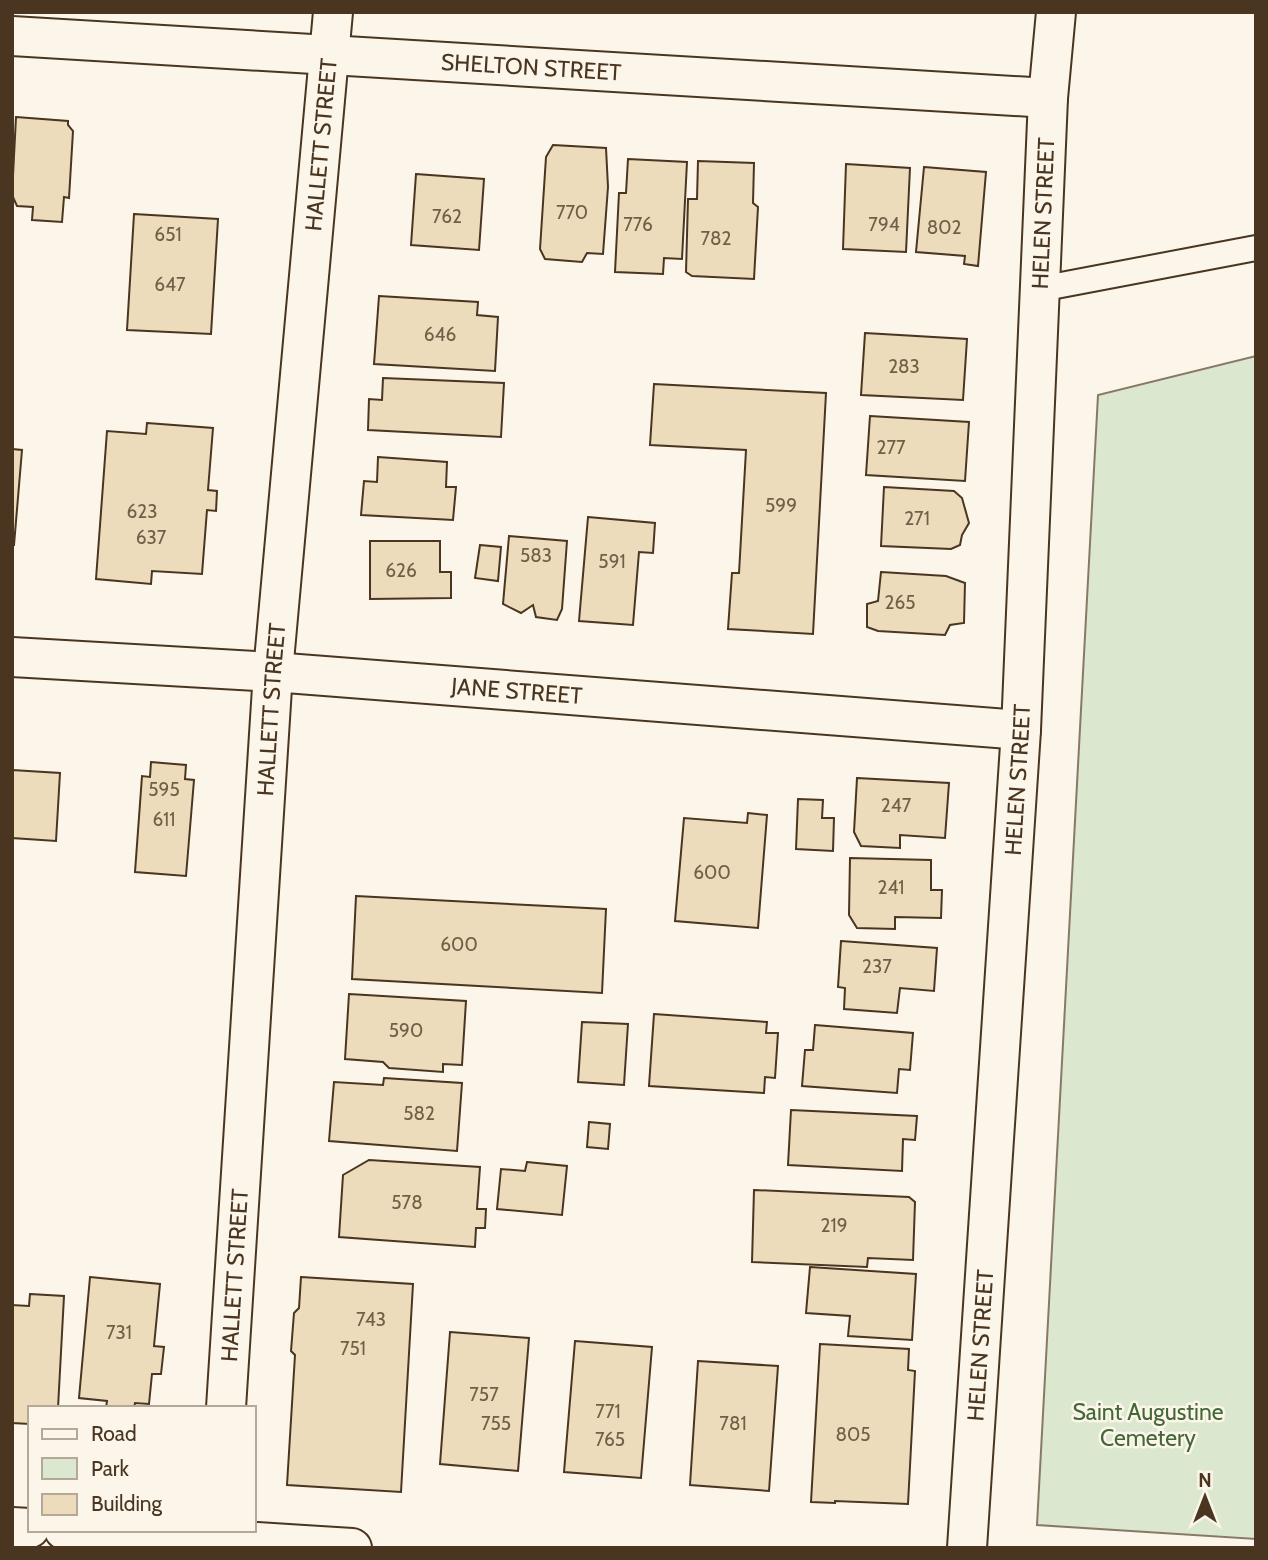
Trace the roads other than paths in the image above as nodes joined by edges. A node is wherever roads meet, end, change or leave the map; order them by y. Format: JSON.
{"nodes":[{"id":1,"x":333,"y":12,"type":"edge"},
{"id":2,"x":1056,"y":12,"type":"edge"},
{"id":3,"x":12,"y":36,"type":"edge"},
{"id":4,"x":330,"y":56,"type":"junction"},
{"id":5,"x":1048,"y":98,"type":"junction"},
{"id":6,"x":1256,"y":248,"type":"edge"},
{"id":7,"x":1040,"y":289,"type":"junction"},
{"id":8,"x":12,"y":657,"type":"edge"},
{"id":9,"x":273,"y":673,"type":"junction"},
{"id":10,"x":1021,"y":730,"type":"junction"},
{"id":11,"x":226,"y":1406,"type":"edge"},
{"id":12,"x":98,"y":1532,"type":"edge"},
{"id":13,"x":218,"y":1539,"type":"edge"},
{"id":14,"x":352,"y":1548,"type":"edge"},
{"id":15,"x":967,"y":1548,"type":"edge"}],
"edges":[{"from":1,"to":4,"type":"street","name":"HALLETT STREET"},
{"from":2,"to":5,"type":"street","name":"HELEN STREET"},
{"from":3,"to":4,"type":"street","name":"SHELTON STREET"},
{"from":4,"to":5,"type":"street","name":"SHELTON STREET"},
{"from":4,"to":9,"type":"street","name":"HALLETT STREET"},
{"from":5,"to":7,"type":"street","name":"HELEN STREET"},
{"from":6,"to":7,"type":"lane"},
{"from":7,"to":10,"type":"street","name":"HELEN STREET"},
{"from":8,"to":9,"type":"street","name":"JANE STREET"},
{"from":9,"to":10,"type":"street","name":"JANE STREET"},
{"from":9,"to":11,"type":"street","name":"HALLETT STREET"},
{"from":10,"to":15,"type":"street","name":"HELEN STREET"},
{"from":12,"to":13,"type":"street"},
{"from":13,"to":14,"type":"street"}]}
